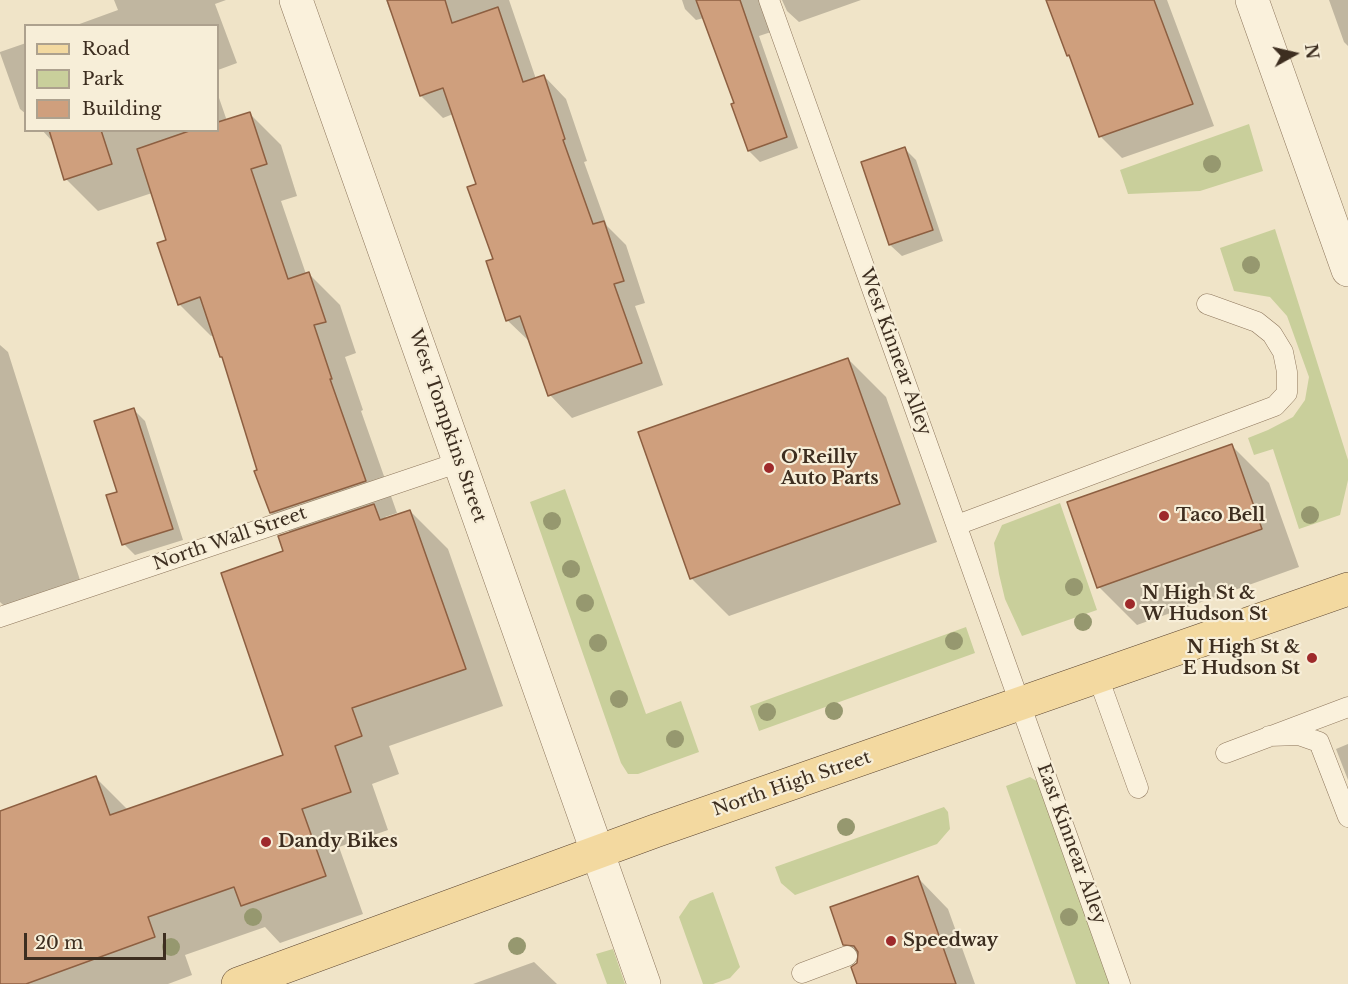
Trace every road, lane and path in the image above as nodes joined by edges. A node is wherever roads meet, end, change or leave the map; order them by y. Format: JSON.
{"nodes":[{"id":1,"x":296,"y":0,"type":"edge"},
{"id":2,"x":769,"y":0,"type":"edge"},
{"id":3,"x":1252,"y":0,"type":"edge"},
{"id":4,"x":1348,"y":270,"type":"edge"},
{"id":5,"x":1207,"y":304,"type":"dead end"},
{"id":6,"x":460,"y":462,"type":"junction"},
{"id":7,"x":957,"y":525,"type":"junction"},
{"id":8,"x":1348,"y":589,"type":"edge"},
{"id":9,"x":0,"y":617,"type":"edge"},
{"id":10,"x":1098,"y":677,"type":"junction"},
{"id":11,"x":1021,"y":704,"type":"junction"},
{"id":12,"x":1348,"y":707,"type":"edge"},
{"id":13,"x":1269,"y":736,"type":"junction"},
{"id":14,"x":1226,"y":753,"type":"dead end"},
{"id":15,"x":1137,"y":788,"type":"dead end"},
{"id":16,"x":1348,"y":817,"type":"edge"},
{"id":17,"x":598,"y":852,"type":"junction"},
{"id":18,"x":847,"y":956,"type":"dead end"},
{"id":19,"x":802,"y":973,"type":"dead end"},
{"id":20,"x":238,"y":984,"type":"edge"},
{"id":21,"x":644,"y":984,"type":"edge"},
{"id":22,"x":1120,"y":984,"type":"edge"}],
"edges":[{"from":1,"to":6,"type":"street","name":"West Tompkins Street"},
{"from":2,"to":7,"type":"lane","name":"West Kinnear Alley"},
{"from":3,"to":4,"type":"street"},
{"from":5,"to":7,"type":"lane"},
{"from":6,"to":9,"type":"lane","name":"North Wall Street"},
{"from":6,"to":17,"type":"street","name":"West Tompkins Street"},
{"from":7,"to":11,"type":"lane","name":"West Kinnear Alley"},
{"from":8,"to":10,"type":"main road","name":"North High Street"},
{"from":10,"to":11,"type":"main road","name":"North High Street"},
{"from":10,"to":15,"type":"lane"},
{"from":11,"to":17,"type":"main road","name":"North High Street"},
{"from":11,"to":22,"type":"lane","name":"East Kinnear Alley"},
{"from":12,"to":13,"type":"lane"},
{"from":13,"to":14,"type":"lane"},
{"from":13,"to":16,"type":"lane"},
{"from":17,"to":20,"type":"main road","name":"North High Street"},
{"from":17,"to":21,"type":"street","name":"West Tompkins Street"},
{"from":18,"to":19,"type":"lane"}]}
